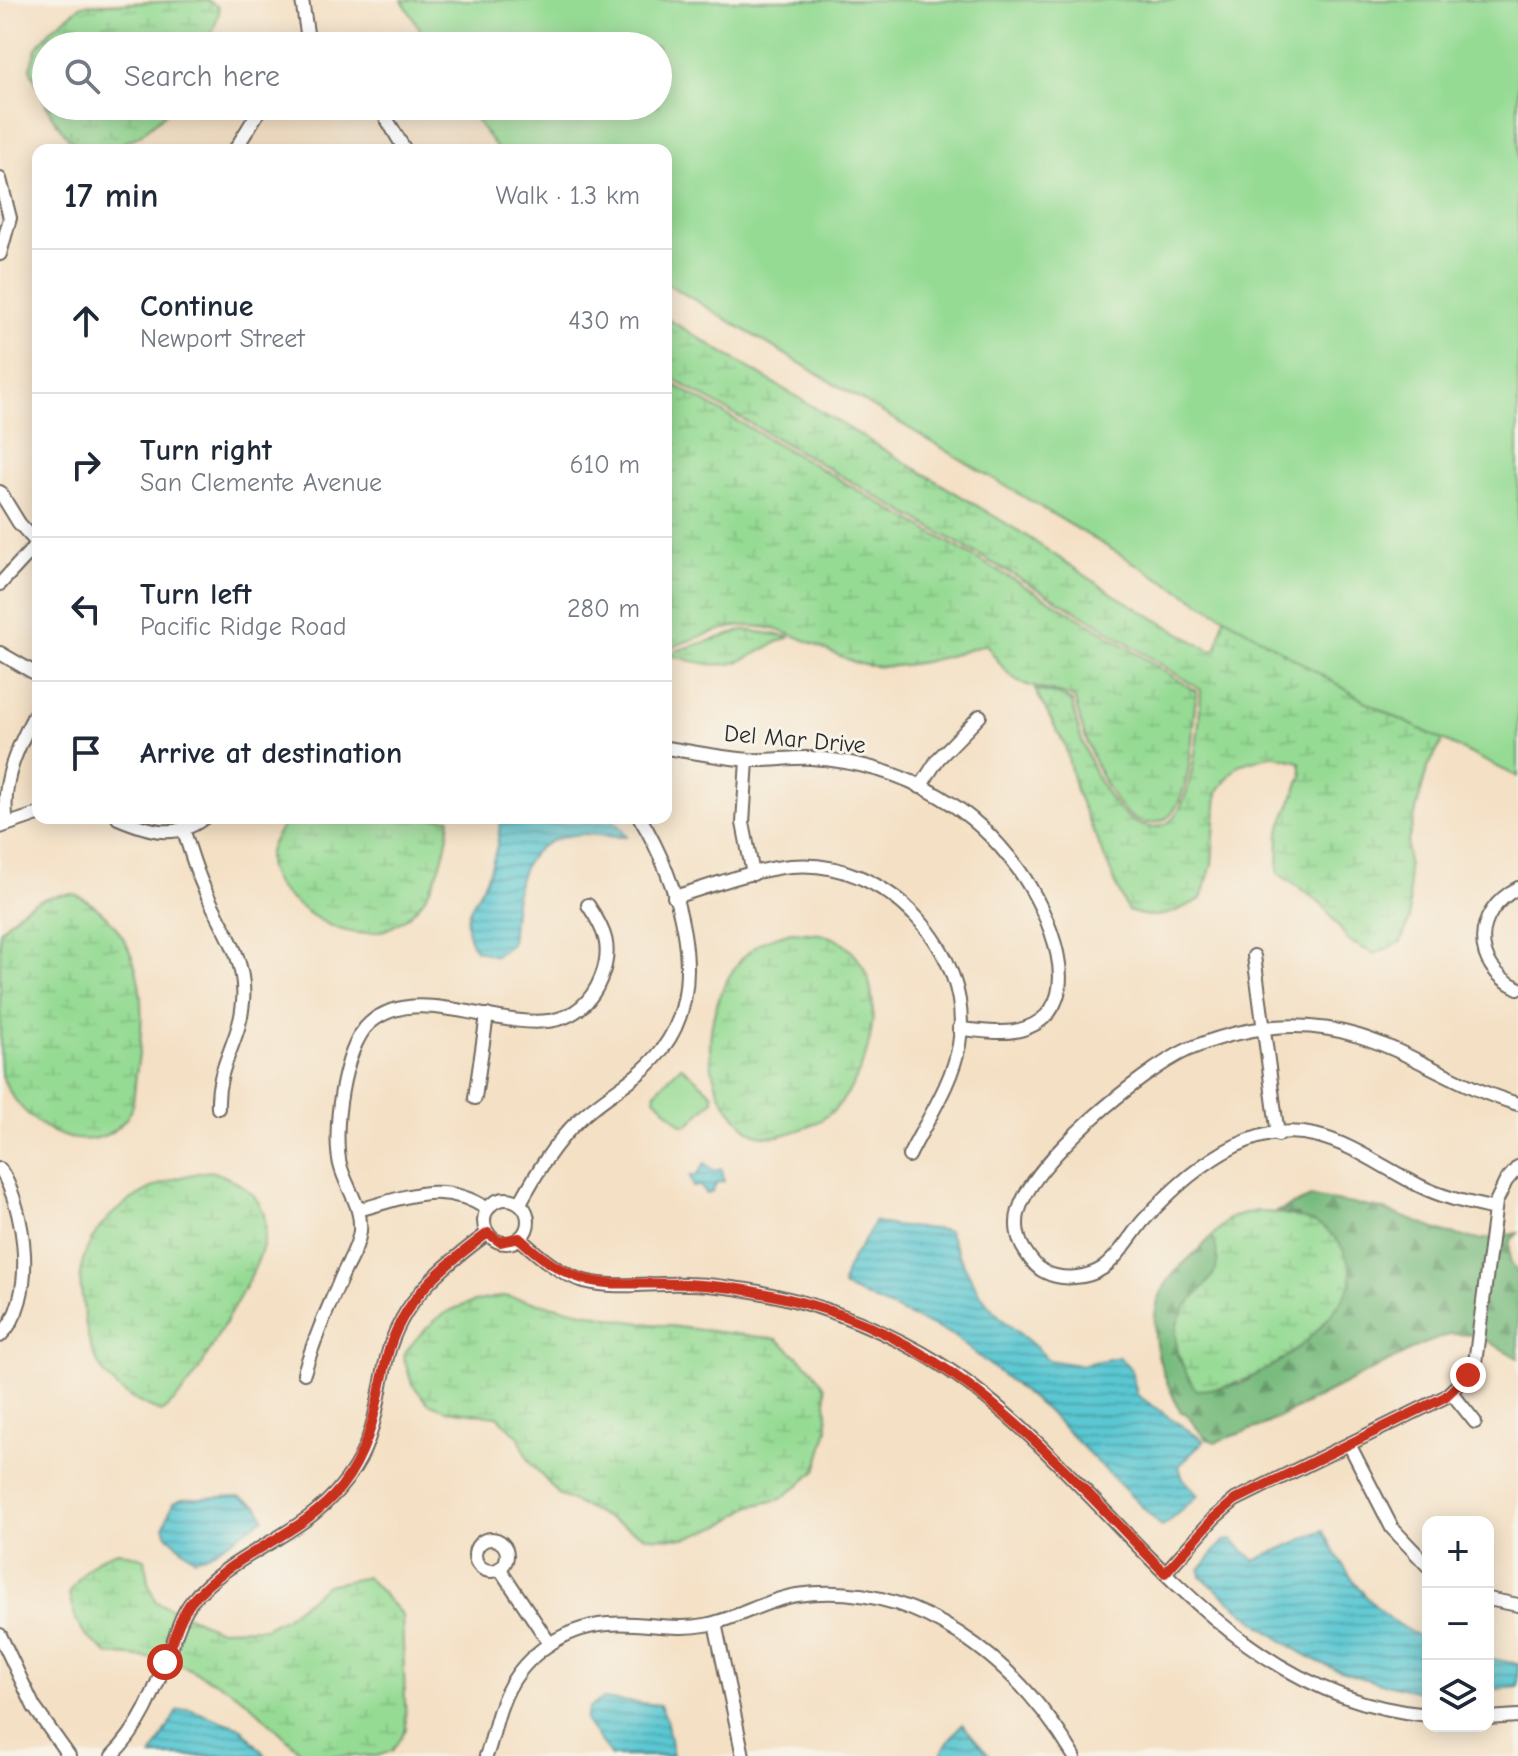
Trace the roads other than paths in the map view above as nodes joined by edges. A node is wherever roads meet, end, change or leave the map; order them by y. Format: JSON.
{"nodes":[{"id":1,"x":302,"y":0,"type":"edge"},
{"id":2,"x":307,"y":32,"type":"edge"},
{"id":3,"x":253,"y":120,"type":"edge"},
{"id":4,"x":386,"y":120,"type":"edge"},
{"id":5,"x":239,"y":144,"type":"edge"},
{"id":6,"x":398,"y":144,"type":"edge"},
{"id":7,"x":0,"y":179,"type":"edge"},
{"id":8,"x":0,"y":254,"type":"edge"},
{"id":9,"x":0,"y":492,"type":"edge"},
{"id":10,"x":32,"y":537,"type":"edge"},
{"id":11,"x":32,"y":550,"type":"edge"},
{"id":12,"x":0,"y":584,"type":"edge"},
{"id":13,"x":0,"y":653,"type":"edge"},
{"id":14,"x":32,"y":672,"type":"edge"},
{"id":15,"x":980,"y":716,"type":"dead end"},
{"id":16,"x":32,"y":720,"type":"edge"},
{"id":17,"x":672,"y":749,"type":"edge"},
{"id":18,"x":747,"y":760,"type":"junction"},
{"id":19,"x":920,"y":787,"type":"junction"},
{"id":20,"x":32,"y":816,"type":"edge"},
{"id":21,"x":136,"y":824,"type":"edge"},
{"id":22,"x":193,"y":824,"type":"edge"},
{"id":23,"x":643,"y":824,"type":"edge"},
{"id":24,"x":4,"y":826,"type":"edge"},
{"id":25,"x":183,"y":829,"type":"junction"},
{"id":26,"x":753,"y":874,"type":"junction"},
{"id":27,"x":1518,"y":888,"type":"edge"},
{"id":28,"x":674,"y":897,"type":"junction"},
{"id":29,"x":588,"y":905,"type":"dead end"},
{"id":30,"x":1254,"y":956,"type":"dead end"},
{"id":31,"x":1518,"y":988,"type":"edge"},
{"id":32,"x":487,"y":1015,"type":"junction"},
{"id":33,"x":959,"y":1029,"type":"junction"},
{"id":34,"x":1264,"y":1029,"type":"junction"},
{"id":35,"x":475,"y":1098,"type":"dead end"},
{"id":36,"x":1518,"y":1104,"type":"edge"},
{"id":37,"x":218,"y":1108,"type":"dead end"},
{"id":38,"x":1278,"y":1135,"type":"junction"},
{"id":39,"x":909,"y":1156,"type":"dead end"},
{"id":40,"x":1518,"y":1167,"type":"edge"},
{"id":41,"x":0,"y":1169,"type":"edge"},
{"id":42,"x":520,"y":1203,"type":"junction"},
{"id":43,"x":488,"y":1209,"type":"junction"},
{"id":44,"x":1495,"y":1209,"type":"junction"},
{"id":45,"x":358,"y":1210,"type":"junction"},
{"id":46,"x":488,"y":1233,"type":"junction"},
{"id":47,"x":519,"y":1238,"type":"junction"},
{"id":48,"x":1079,"y":1276,"type":"junction"},
{"id":49,"x":1081,"y":1292,"type":"dead end"},
{"id":50,"x":0,"y":1336,"type":"edge"},
{"id":51,"x":304,"y":1373,"type":"dead end"},
{"id":52,"x":1451,"y":1392,"type":"junction"},
{"id":53,"x":1475,"y":1422,"type":"dead end"},
{"id":54,"x":1349,"y":1444,"type":"junction"},
{"id":55,"x":1422,"y":1560,"type":"edge"},
{"id":56,"x":500,"y":1569,"type":"dead end"},
{"id":57,"x":1165,"y":1573,"type":"junction"},
{"id":58,"x":1494,"y":1600,"type":"edge"},
{"id":59,"x":1518,"y":1605,"type":"edge"},
{"id":60,"x":715,"y":1623,"type":"junction"},
{"id":61,"x":0,"y":1635,"type":"edge"},
{"id":62,"x":550,"y":1644,"type":"junction"},
{"id":63,"x":1422,"y":1714,"type":"edge"},
{"id":64,"x":1518,"y":1716,"type":"edge"},
{"id":65,"x":1494,"y":1718,"type":"edge"},
{"id":66,"x":69,"y":1756,"type":"edge"},
{"id":67,"x":112,"y":1756,"type":"edge"},
{"id":68,"x":486,"y":1756,"type":"edge"},
{"id":69,"x":743,"y":1756,"type":"edge"},
{"id":70,"x":1074,"y":1756,"type":"edge"}],
"edges":[{"from":1,"to":2,"type":"street"},
{"from":3,"to":5,"type":"street"},
{"from":4,"to":6,"type":"street"},
{"from":7,"to":8,"type":"street"},
{"from":9,"to":10,"type":"street"},
{"from":11,"to":12,"type":"street"},
{"from":13,"to":14,"type":"street"},
{"from":15,"to":19,"type":"street"},
{"from":16,"to":24,"type":"street"},
{"from":17,"to":18,"type":"street","name":"Del Mar Drive"},
{"from":18,"to":19,"type":"street","name":"Del Mar Drive"},
{"from":18,"to":26,"type":"street"},
{"from":19,"to":33,"type":"street","name":"Del Mar Drive"},
{"from":20,"to":24,"type":"street"},
{"from":21,"to":25,"type":"street"},
{"from":22,"to":25,"type":"street"},
{"from":23,"to":28,"type":"street"},
{"from":25,"to":37,"type":"street"},
{"from":26,"to":28,"type":"street"},
{"from":26,"to":33,"type":"street"},
{"from":27,"to":31,"type":"street"},
{"from":28,"to":42,"type":"street"},
{"from":29,"to":32,"type":"street"},
{"from":30,"to":34,"type":"street"},
{"from":32,"to":35,"type":"street"},
{"from":32,"to":45,"type":"street"},
{"from":33,"to":39,"type":"street"},
{"from":34,"to":36,"type":"street"},
{"from":34,"to":38,"type":"street"},
{"from":34,"to":48,"type":"street"},
{"from":38,"to":44,"type":"street"},
{"from":38,"to":48,"type":"street"},
{"from":40,"to":44,"type":"street"},
{"from":41,"to":50,"type":"street"},
{"from":42,"to":43,"type":"street"},
{"from":42,"to":47,"type":"street"},
{"from":43,"to":45,"type":"street"},
{"from":43,"to":46,"type":"street"},
{"from":44,"to":52,"type":"street"},
{"from":45,"to":51,"type":"street"},
{"from":46,"to":47,"type":"street"},
{"from":46,"to":67,"type":"street"},
{"from":47,"to":57,"type":"street"},
{"from":48,"to":49,"type":"street"},
{"from":52,"to":53,"type":"street"},
{"from":52,"to":54,"type":"street"},
{"from":54,"to":55,"type":"street"},
{"from":54,"to":57,"type":"street"},
{"from":56,"to":62,"type":"street"},
{"from":57,"to":63,"type":"street"},
{"from":58,"to":59,"type":"street"},
{"from":60,"to":62,"type":"street"},
{"from":60,"to":69,"type":"street"},
{"from":60,"to":70,"type":"street"},
{"from":61,"to":66,"type":"street"},
{"from":62,"to":68,"type":"street"},
{"from":64,"to":65,"type":"street"}]}
